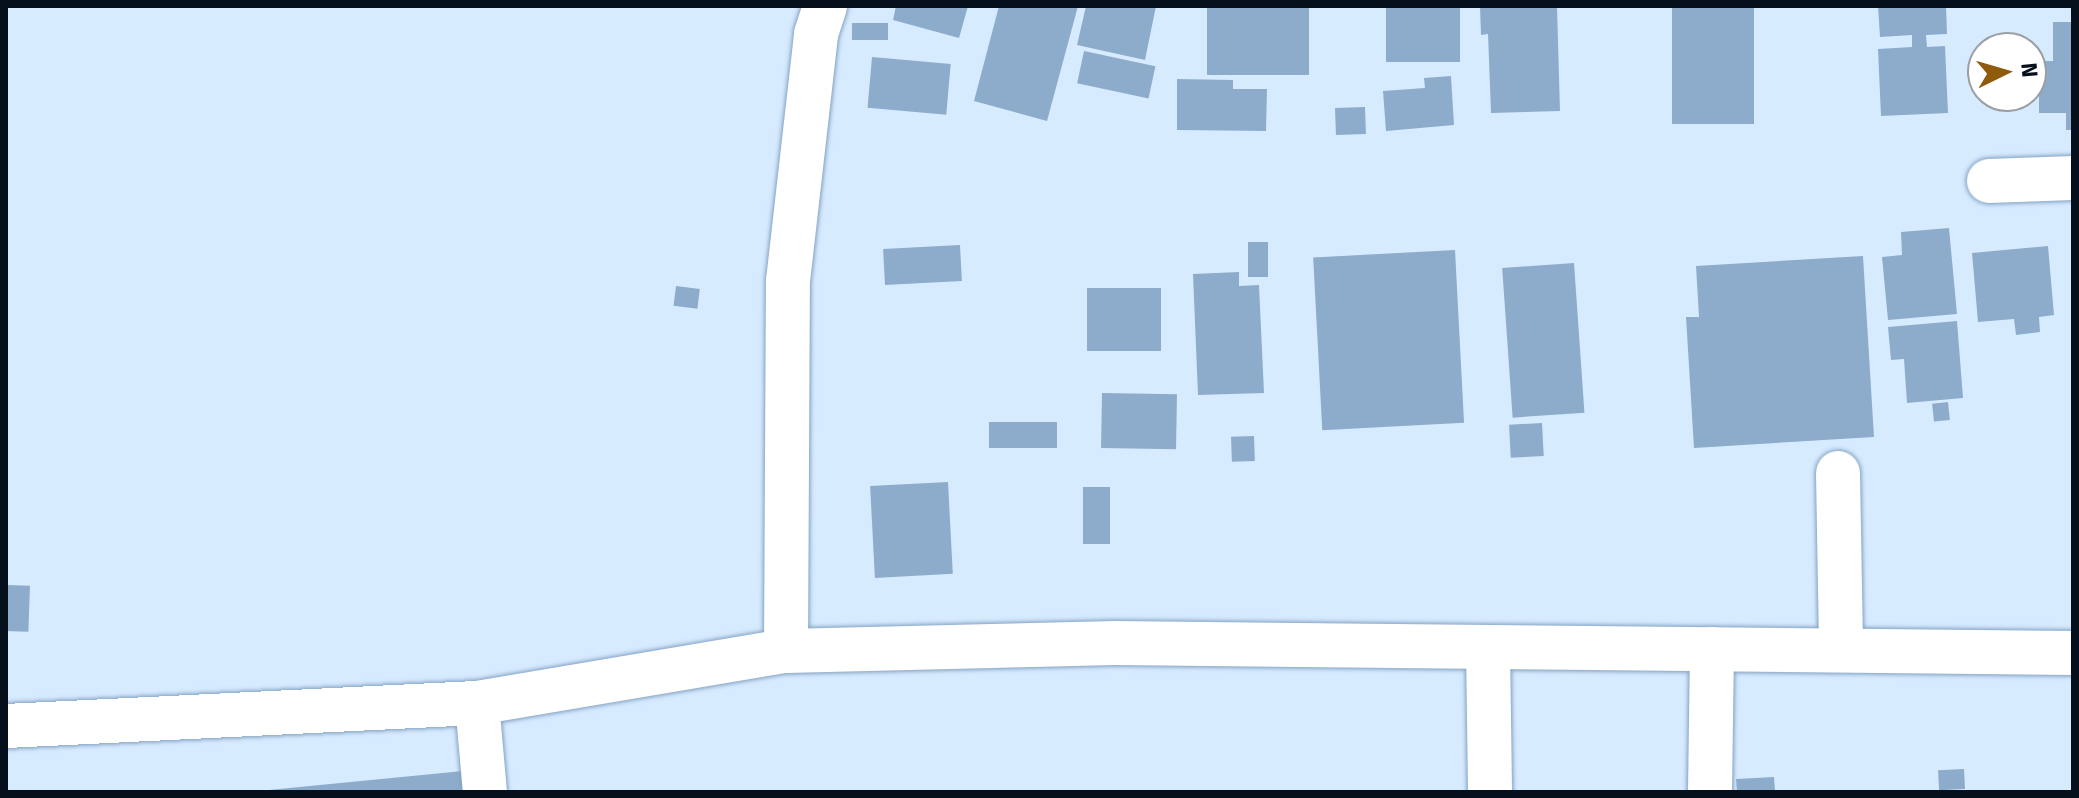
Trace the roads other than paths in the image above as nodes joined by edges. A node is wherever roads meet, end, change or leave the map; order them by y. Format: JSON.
{"nodes":[{"id":1,"x":825,"y":6,"type":"edge"},
{"id":2,"x":2073,"y":178,"type":"edge"},
{"id":3,"x":1989,"y":181,"type":"dead end"},
{"id":4,"x":1838,"y":473,"type":"dead end"},
{"id":5,"x":1488,"y":647,"type":"junction"},
{"id":6,"x":1712,"y":649,"type":"junction"},
{"id":7,"x":1841,"y":650,"type":"junction"},
{"id":8,"x":786,"y":651,"type":"junction"},
{"id":9,"x":2073,"y":653,"type":"edge"},
{"id":10,"x":477,"y":703,"type":"junction"},
{"id":11,"x":6,"y":726,"type":"edge"},
{"id":12,"x":485,"y":792,"type":"edge"},
{"id":13,"x":1490,"y":792,"type":"edge"},
{"id":14,"x":1710,"y":792,"type":"edge"}],
"edges":[{"from":1,"to":8,"type":"street"},
{"from":2,"to":3,"type":"street"},
{"from":4,"to":7,"type":"street"},
{"from":5,"to":6,"type":"street"},
{"from":5,"to":8,"type":"street"},
{"from":5,"to":13,"type":"street"},
{"from":6,"to":7,"type":"street"},
{"from":6,"to":14,"type":"street"},
{"from":7,"to":9,"type":"street"},
{"from":8,"to":10,"type":"street"},
{"from":10,"to":11,"type":"street"},
{"from":10,"to":12,"type":"street"}]}
